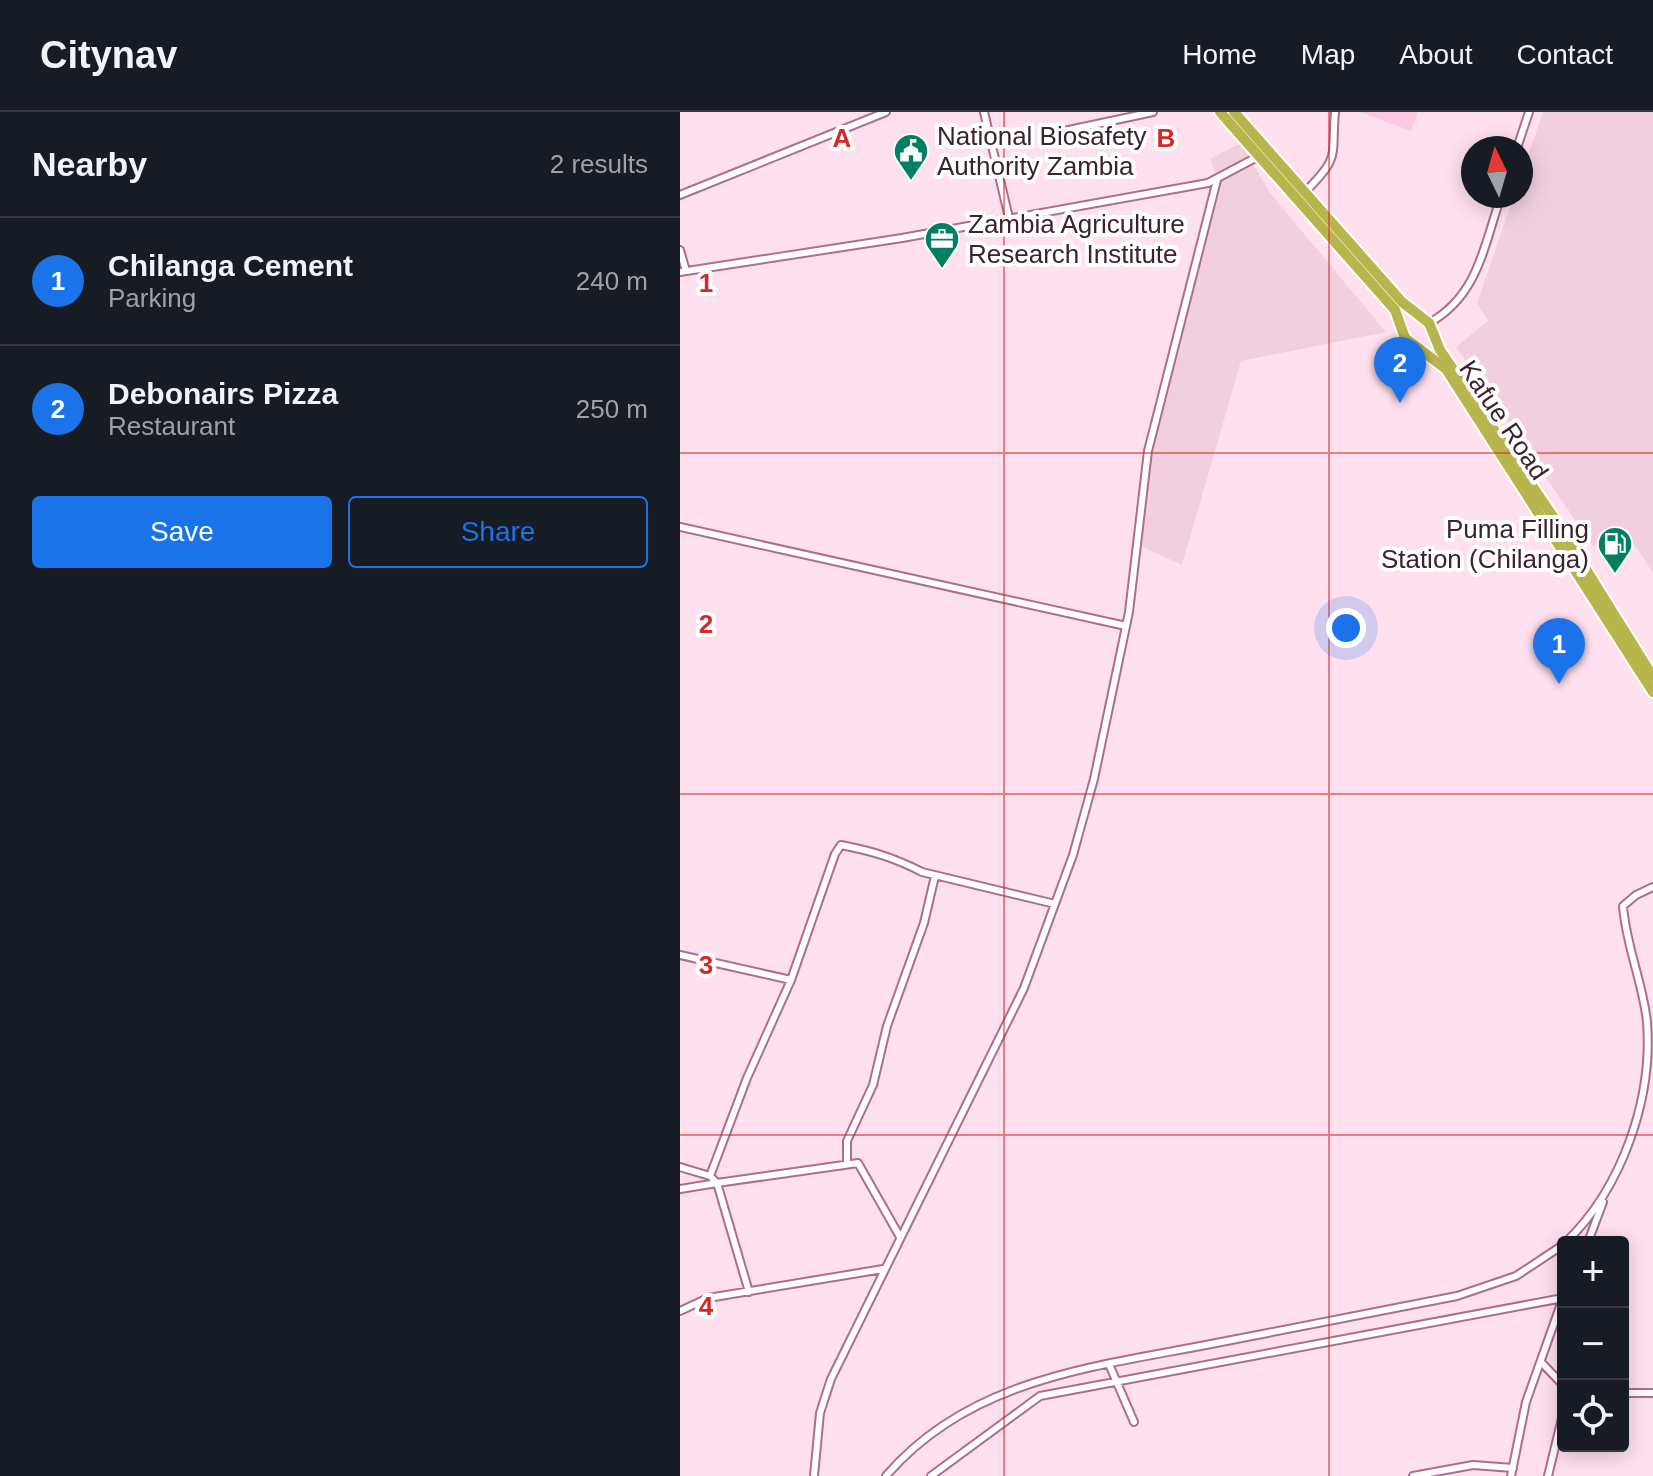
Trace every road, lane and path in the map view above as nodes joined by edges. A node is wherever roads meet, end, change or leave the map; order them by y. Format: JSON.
{"nodes":[{"id":1,"x":886,"y":112,"type":"edge"},
{"id":2,"x":984,"y":112,"type":"edge"},
{"id":3,"x":1153,"y":112,"type":"edge"},
{"id":4,"x":1220,"y":112,"type":"edge"},
{"id":5,"x":1234,"y":112,"type":"edge"},
{"id":6,"x":1335,"y":112,"type":"edge"},
{"id":7,"x":1529,"y":112,"type":"edge"},
{"id":8,"x":1045,"y":135,"type":"dead end"},
{"id":9,"x":1521,"y":136,"type":"edge"},
{"id":10,"x":1259,"y":156,"type":"junction"},
{"id":11,"x":1217,"y":180,"type":"junction"},
{"id":12,"x":1305,"y":192,"type":"junction"},
{"id":13,"x":680,"y":195,"type":"edge"},
{"id":14,"x":1497,"y":208,"type":"edge"},
{"id":15,"x":1009,"y":218,"type":"junction"},
{"id":16,"x":680,"y":250,"type":"edge"},
{"id":17,"x":683,"y":271,"type":"edge"},
{"id":18,"x":1427,"y":324,"type":"junction"},
{"id":19,"x":1403,"y":328,"type":"junction"},
{"id":20,"x":1413,"y":344,"type":"junction"},
{"id":21,"x":680,"y":527,"type":"edge"},
{"id":22,"x":1126,"y":626,"type":"junction"},
{"id":23,"x":1653,"y":677,"type":"edge"},
{"id":24,"x":1653,"y":692,"type":"edge"},
{"id":25,"x":935,"y":876,"type":"junction"},
{"id":26,"x":1653,"y":887,"type":"edge"},
{"id":27,"x":1055,"y":904,"type":"junction"},
{"id":28,"x":680,"y":955,"type":"edge"},
{"id":29,"x":791,"y":980,"type":"junction"},
{"id":30,"x":847,"y":1164,"type":"junction"},
{"id":31,"x":680,"y":1167,"type":"edge"},
{"id":32,"x":710,"y":1176,"type":"junction"},
{"id":33,"x":717,"y":1183,"type":"junction"},
{"id":34,"x":680,"y":1189,"type":"edge"},
{"id":35,"x":1605,"y":1195,"type":"junction"},
{"id":36,"x":1576,"y":1232,"type":"junction"},
{"id":37,"x":1572,"y":1236,"type":"edge"},
{"id":38,"x":1588,"y":1236,"type":"edge"},
{"id":39,"x":1590,"y":1236,"type":"edge"},
{"id":40,"x":900,"y":1237,"type":"junction"},
{"id":41,"x":1557,"y":1249,"type":"edge"},
{"id":42,"x":883,"y":1269,"type":"junction"},
{"id":43,"x":749,"y":1292,"type":"junction"},
{"id":44,"x":1557,"y":1299,"type":"edge"},
{"id":45,"x":1560,"y":1308,"type":"edge"},
{"id":46,"x":680,"y":1311,"type":"edge"},
{"id":47,"x":1541,"y":1362,"type":"junction"},
{"id":48,"x":1109,"y":1364,"type":"junction"},
{"id":49,"x":1558,"y":1380,"type":"edge"},
{"id":50,"x":1115,"y":1382,"type":"junction"},
{"id":51,"x":1629,"y":1393,"type":"edge"},
{"id":52,"x":1653,"y":1393,"type":"edge"},
{"id":53,"x":1134,"y":1422,"type":"dead end"},
{"id":54,"x":1557,"y":1439,"type":"edge"},
{"id":55,"x":1512,"y":1473,"type":"edge"},
{"id":56,"x":814,"y":1476,"type":"edge"},
{"id":57,"x":886,"y":1476,"type":"edge"},
{"id":58,"x":931,"y":1476,"type":"edge"},
{"id":59,"x":1413,"y":1476,"type":"edge"},
{"id":60,"x":1521,"y":1476,"type":"edge"},
{"id":61,"x":1548,"y":1476,"type":"edge"}],
"edges":[{"from":1,"to":13,"type":"street"},
{"from":2,"to":15,"type":"street"},
{"from":3,"to":8,"type":"street"},
{"from":4,"to":10,"type":"highway"},
{"from":5,"to":12,"type":"highway","name":"Kafue Road"},
{"from":6,"to":12,"type":"street"},
{"from":7,"to":9,"type":"street"},
{"from":10,"to":11,"type":"street"},
{"from":10,"to":19,"type":"highway"},
{"from":11,"to":15,"type":"street"},
{"from":11,"to":22,"type":"street"},
{"from":12,"to":18,"type":"highway","name":"Kafue Road"},
{"from":14,"to":18,"type":"street"},
{"from":15,"to":17,"type":"street"},
{"from":16,"to":17,"type":"street"},
{"from":18,"to":19,"type":"highway"},
{"from":18,"to":20,"type":"highway"},
{"from":18,"to":23,"type":"highway","name":"Kafue Road"},
{"from":19,"to":20,"type":"highway"},
{"from":20,"to":24,"type":"highway","name":"Kafue Road"},
{"from":21,"to":22,"type":"street"},
{"from":22,"to":27,"type":"street"},
{"from":25,"to":27,"type":"street"},
{"from":25,"to":29,"type":"street"},
{"from":25,"to":30,"type":"street"},
{"from":26,"to":35,"type":"street"},
{"from":27,"to":40,"type":"street"},
{"from":28,"to":29,"type":"street"},
{"from":29,"to":32,"type":"street"},
{"from":30,"to":33,"type":"street"},
{"from":30,"to":40,"type":"street"},
{"from":31,"to":32,"type":"street"},
{"from":32,"to":33,"type":"street"},
{"from":33,"to":34,"type":"street"},
{"from":33,"to":43,"type":"street"},
{"from":35,"to":36,"type":"street"},
{"from":35,"to":39,"type":"street"},
{"from":36,"to":37,"type":"street"},
{"from":36,"to":38,"type":"street"},
{"from":40,"to":42,"type":"street"},
{"from":41,"to":48,"type":"street"},
{"from":42,"to":43,"type":"street"},
{"from":42,"to":56,"type":"street"},
{"from":43,"to":46,"type":"street"},
{"from":44,"to":50,"type":"street"},
{"from":45,"to":47,"type":"street"},
{"from":47,"to":49,"type":"street"},
{"from":47,"to":55,"type":"street"},
{"from":48,"to":50,"type":"street"},
{"from":48,"to":57,"type":"street"},
{"from":50,"to":53,"type":"street"},
{"from":50,"to":58,"type":"street"},
{"from":51,"to":52,"type":"street"},
{"from":54,"to":61,"type":"street"},
{"from":55,"to":59,"type":"street"},
{"from":55,"to":60,"type":"street"}]}
